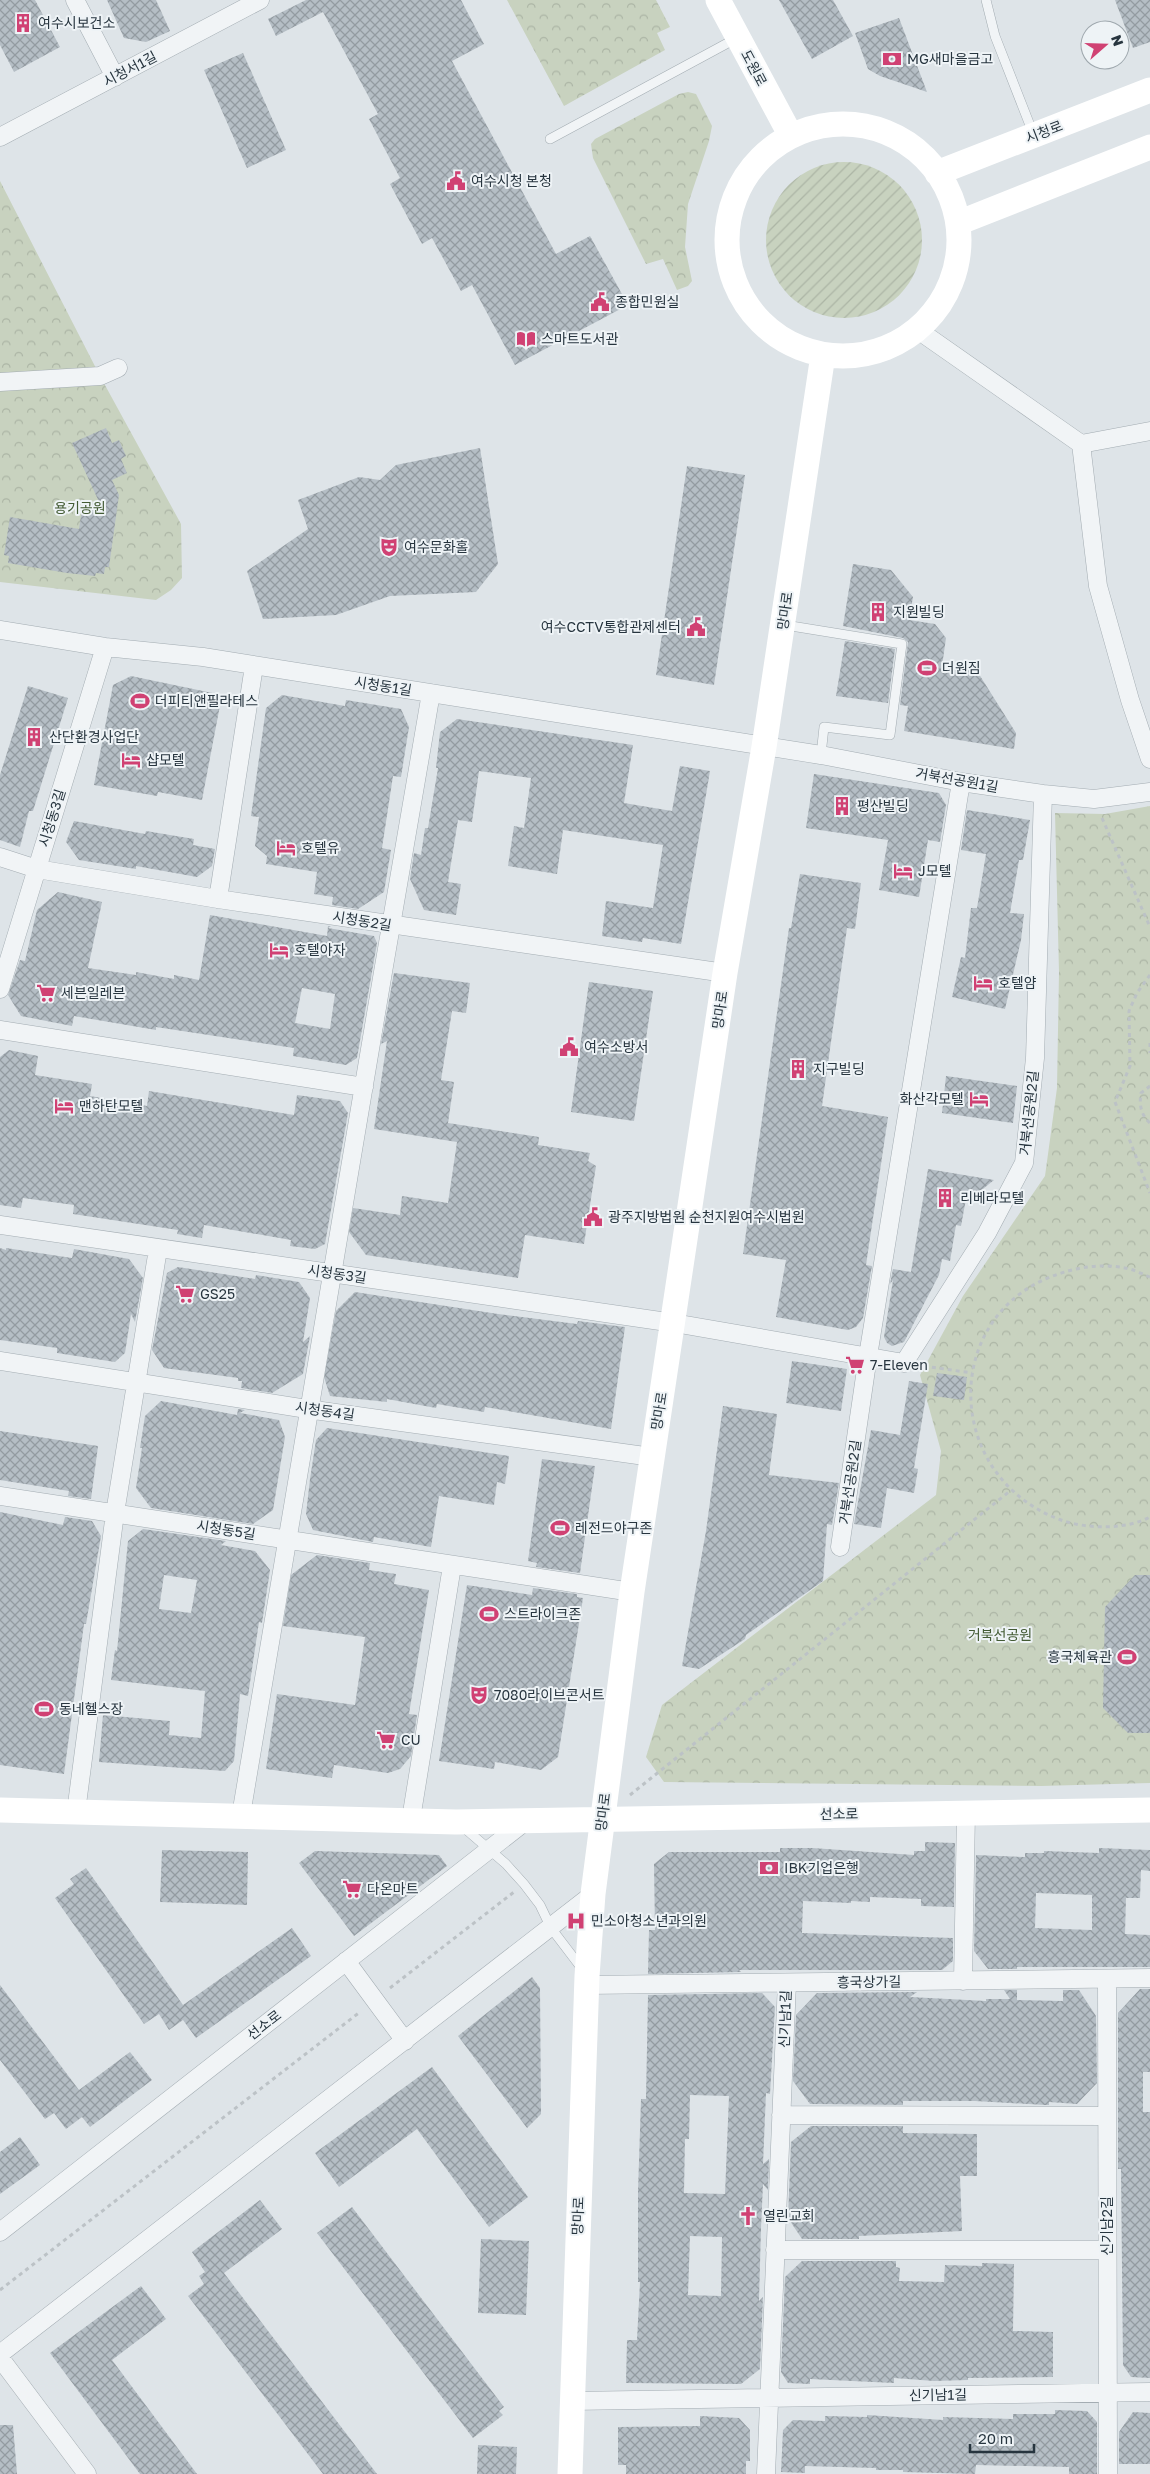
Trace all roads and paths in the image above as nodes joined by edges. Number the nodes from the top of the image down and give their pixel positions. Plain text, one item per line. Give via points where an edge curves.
1 (75, 0) edge
2 (260, 0) edge
3 (718, 0) edge
4 (986, 0) edge
5 (738, 37) junction
6 (115, 76) junction
7 (1150, 90) edge
8 (1034, 135) junction
9 (790, 136) junction
10 (0, 137) edge
11 (550, 139) dead end
12 (1150, 147) edge
13 (937, 173) junction
14 (958, 224) junction
15 (918, 330) junction
16 (824, 355) junction
17 (118, 368) dead end
18 (0, 382) edge
19 (1150, 431) edge
20 (1081, 444) junction
21 (784, 624) junction
22 (0, 630) edge
23 (105, 646) junction
24 (254, 666) junction
25 (431, 693) junction
26 (764, 747) junction
27 (821, 755) junction
28 (1150, 759) edge
29 (961, 782) junction
30 (1150, 792) edge
31 (1043, 794) junction
32 (1094, 799) junction
33 (0, 857) edge
34 (37, 869) junction
35 (218, 899) junction
36 (391, 926) junction
37 (1150, 928) edge
38 (726, 973) junction
39 (1150, 975) edge
40 (0, 989) edge
41 (0, 1030) edge
42 (1150, 1043) edge
43 (1150, 1053) edge
44 (1150, 1086) edge
45 (364, 1087) junction
46 (1150, 1124) edge
47 (1150, 1193) edge
48 (0, 1225) edge
49 (158, 1249) junction
50 (332, 1274) junction
51 (1150, 1277) edge
52 (674, 1323) junction
53 (868, 1356) junction
54 (0, 1360) edge
55 (904, 1363) junction
56 (972, 1373) junction
57 (136, 1384) junction
58 (307, 1409) junction
59 (652, 1457) junction
60 (1010, 1491) junction
61 (0, 1496) edge
62 (115, 1513) junction
63 (1150, 1517) edge
64 (285, 1539) junction
65 (840, 1547) dead end
66 (452, 1566) junction
67 (632, 1592) junction
68 (0, 1810) edge
69 (1150, 1810) edge
70 (76, 1812) junction
71 (966, 1812) junction
72 (241, 1815) junction
73 (602, 1818) junction
74 (411, 1819) junction
75 (528, 1819) junction
76 (456, 1822) junction
77 (489, 1850) junction
78 (524, 1884) junction
79 (593, 1894) junction
80 (552, 1928) junction
81 (346, 1962) junction
82 (1150, 1978) edge
83 (1107, 1979) junction
84 (587, 1981) junction
85 (963, 1981) junction
86 (787, 1983) junction
87 (375, 2000) junction
88 (405, 2041) junction
89 (781, 2115) junction
90 (1107, 2116) junction
91 (0, 2232) edge
92 (775, 2250) junction
93 (1107, 2250) junction
94 (0, 2290) edge
95 (0, 2356) edge
96 (1108, 2392) junction
97 (1150, 2392) edge
98 (769, 2398) junction
99 (571, 2400) junction
100 (87, 2474) edge
101 (570, 2474) edge
102 (766, 2474) edge
103 (1108, 2474) edge

1 - 6 street
2 - 6 street, 시청서1길
3 - 5 street, 도원로
4 - 8 lane via 995,36
5 - 9 street, 도원로
5 - 11 lane
6 - 10 street, 시청서1길
7 - 8 street, 시청로
8 - 13 street, 시청로
9 - 13 street via 816,127 844,124 871,127 896,137 919,153
9 - 16 street via 766,152 747,174 734,200 728,229 728,258 736,286 757,318 787,342
12 - 14 street
13 - 14 street via 951,197
14 - 15 street via 958,253 952,282 938,308
15 - 16 street via 894,345 871,353 847,357
15 - 20 street
16 - 21 street, 망마로
17 - 18 street via 100,376
19 - 20 street
20 - 28 street via 1098,586
21 - 26 street, 망마로
21 - 27 lane via 902,644 890,735 824,728
22 - 23 street, 시청동1길
23 - 24 street, 시청동1길
23 - 34 street, 시청동3길
24 - 25 street, 시청동1길
24 - 35 street
25 - 26 street, 시청동1길
25 - 36 street
26 - 27 street, 거북선공원1길
26 - 38 street, 망마로
27 - 29 street, 거북선공원1길
29 - 31 street, 거북선공원1길
29 - 53 street, 거북선공원2길
30 - 32 street, 거북선공원1길
31 - 32 street, 거북선공원1길
31 - 55 street, 거북선공원2길 via 1035,1058 1024,1163 987,1233
32 - 37 path
33 - 34 street, 시청동2길
34 - 35 street, 시청동2길
34 - 40 street, 시청동3길
35 - 36 street, 시청동2길
36 - 38 street, 시청동2길
36 - 45 street
38 - 52 street, 망마로
39 - 47 path via 1129,1011 1130,1066 1115,1102
41 - 45 street
42 - 43 path
44 - 46 path via 1141,1093 1139,1100
45 - 50 street
48 - 49 street, 시청동3길
49 - 50 street, 시청동3길
49 - 57 street
50 - 52 street, 시청동3길
50 - 58 street
51 - 56 path via 1125,1268 1084,1266 1044,1278 1010,1301 995,1320 986,1334
52 - 53 street
52 - 59 street, 망마로
53 - 55 street
53 - 65 street, 거북선공원2길
54 - 57 street, 시청동4길
55 - 56 path
56 - 60 path via 970,1405 976,1437 990,1466
57 - 58 street, 시청동4길
57 - 62 street
58 - 59 street, 시청동4길
58 - 64 street
59 - 67 street, 망마로
60 - 63 path via 1040,1513 1074,1525 1111,1527
60 - 73 path
61 - 62 street, 시청동5길
62 - 64 street, 시청동5길
62 - 70 street
64 - 66 street, 시청동5길
64 - 72 street
66 - 67 street, 시청동5길
66 - 74 street
67 - 73 street, 망마로
68 - 70 street, 선소로
69 - 71 street, 선소로
70 - 72 street, 선소로
71 - 73 street, 선소로
71 - 85 street
72 - 74 street, 선소로
73 - 75 street, 선소로
73 - 79 street, 망마로
74 - 76 street, 선소로
75 - 76 street, 선소로
75 - 77 street, 선소로
76 - 77 lane
77 - 78 lane
77 - 81 street, 선소로
78 - 80 lane
78 - 87 path
79 - 80 street
79 - 84 street, 망마로
80 - 84 lane
80 - 88 street
81 - 87 street
81 - 91 street, 선소로
82 - 83 street, 흥국상가길
83 - 85 street, 흥국상가길
83 - 90 street, 신기남2길
84 - 86 street, 흥국상가길
84 - 99 street, 망마로
85 - 86 street, 흥국상가길
86 - 89 street, 신기남1길
87 - 88 street
87 - 94 path
88 - 95 street
89 - 90 street
89 - 92 street, 신기남1길
90 - 93 street, 신기남2길
92 - 93 street
92 - 98 street, 신기남1길
93 - 96 street, 신기남2길
95 - 100 street
96 - 97 street, 신기남1길
96 - 98 street, 신기남1길
96 - 103 street, 신기남2길
98 - 99 street
98 - 102 street, 신기남1길
99 - 101 street, 망마로

